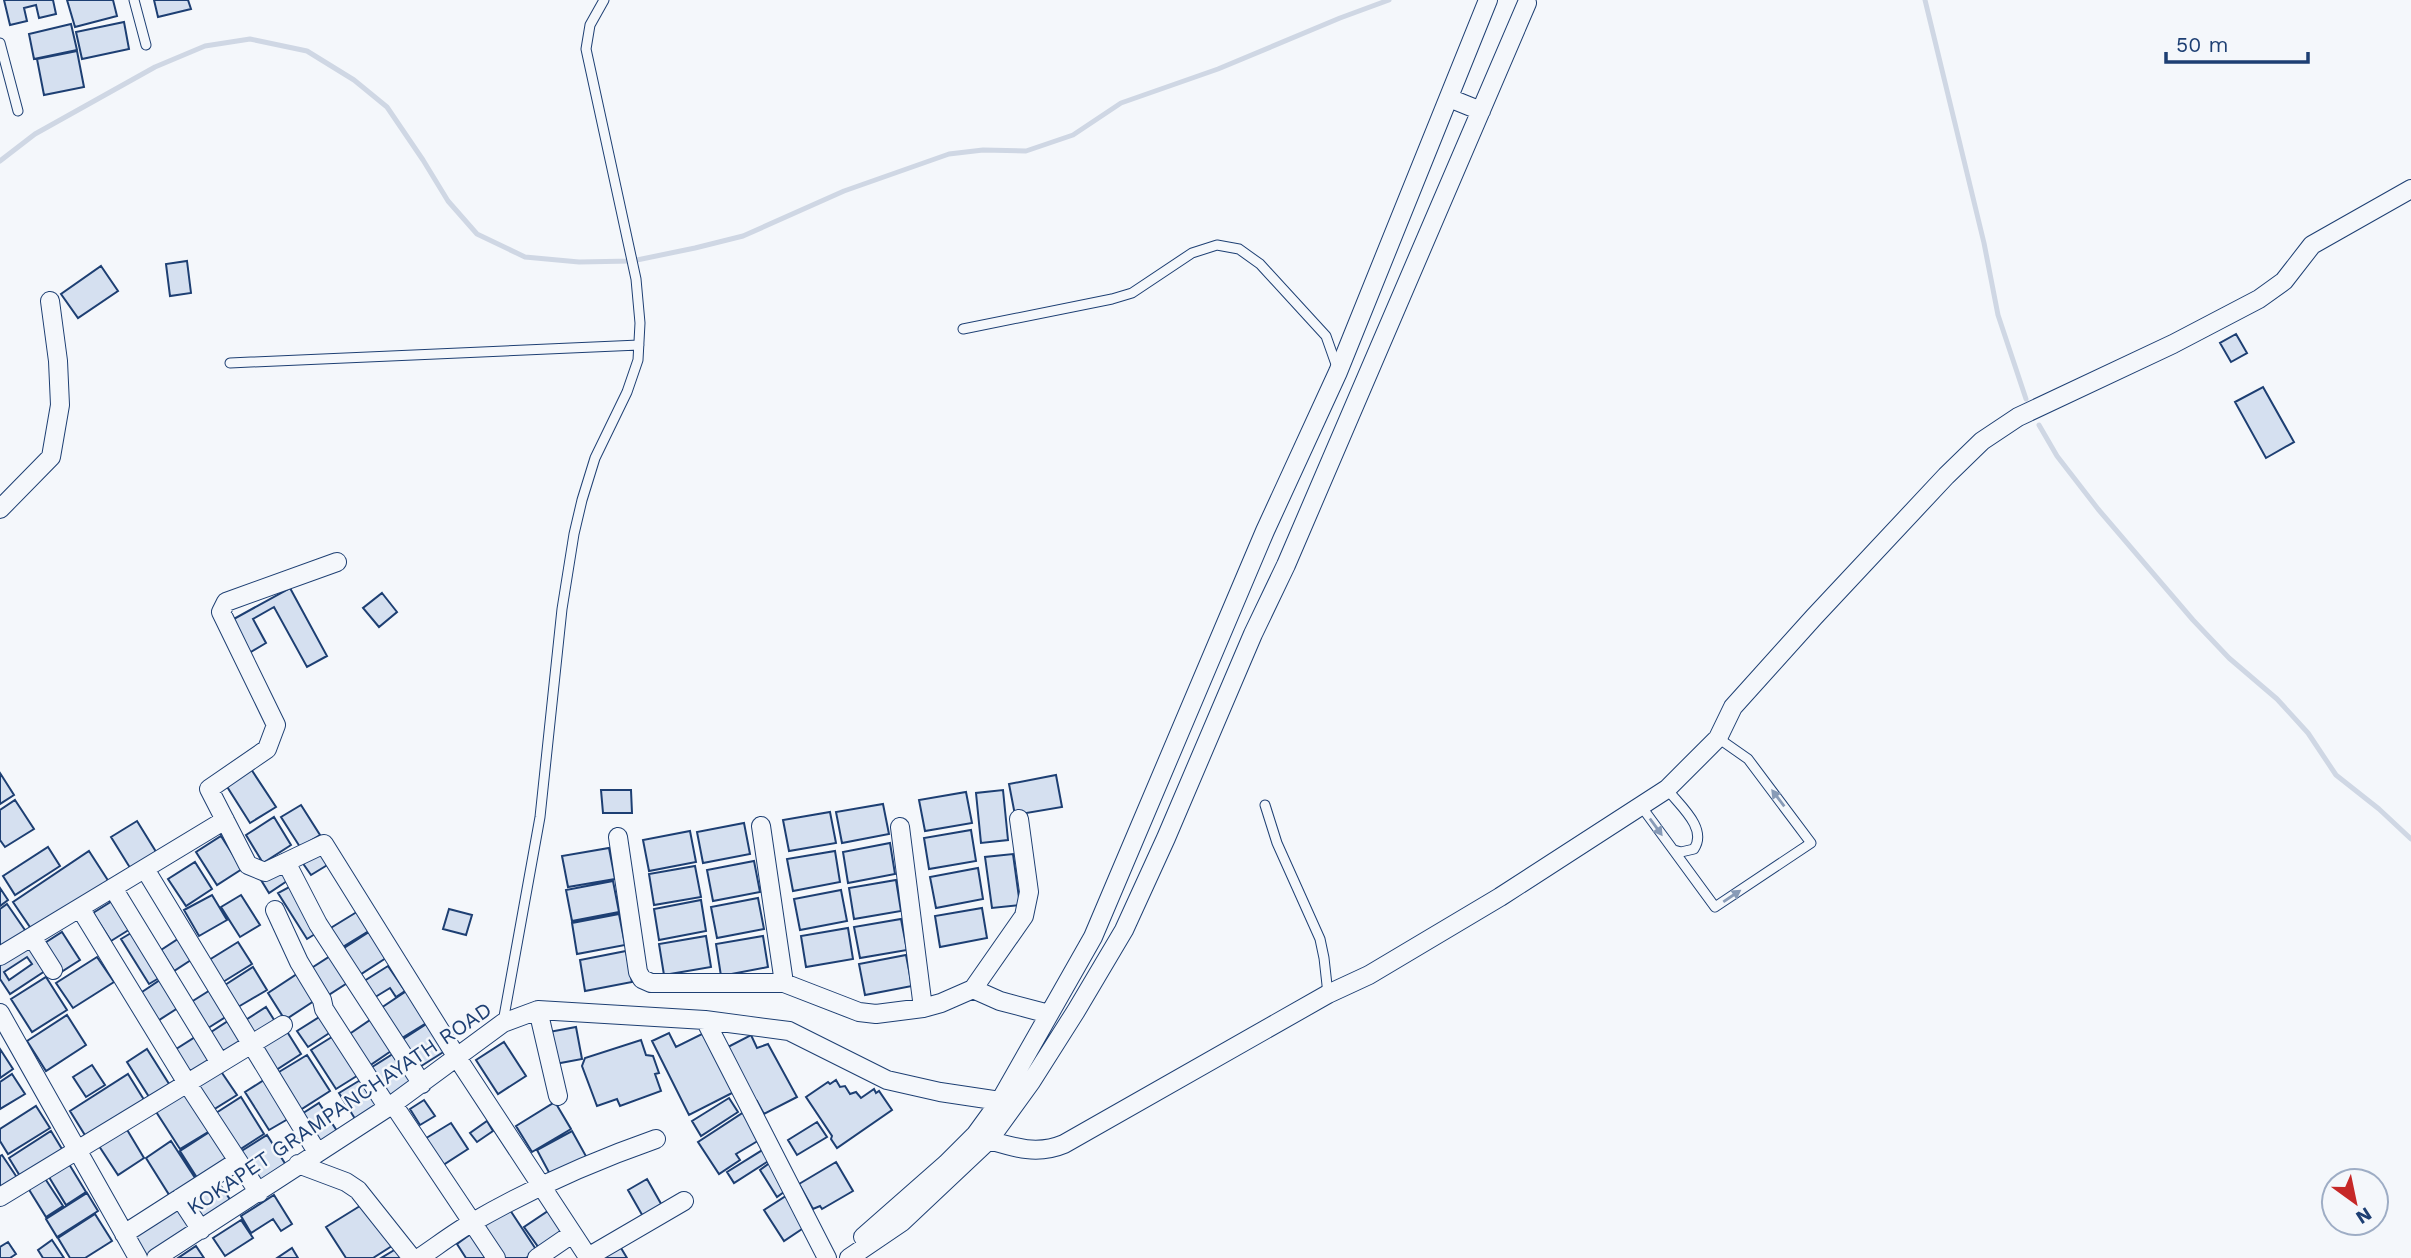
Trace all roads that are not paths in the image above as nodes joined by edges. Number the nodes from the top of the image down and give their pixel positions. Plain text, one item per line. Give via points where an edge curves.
1 (134, 0) edge
2 (604, 0) edge
3 (1487, 3) edge
4 (1527, 4) dead end
5 (0, 43) edge
6 (146, 45) dead end
7 (1449, 98) junction
8 (18, 111) dead end
9 (1481, 111) junction
10 (2411, 189) edge
11 (50, 301) dead end
12 (963, 329) dead end
13 (639, 345) junction
14 (230, 363) dead end
15 (1338, 372) junction
16 (0, 509) edge
17 (337, 562) dead end
18 (1718, 738) junction
19 (1667, 789) junction
20 (1265, 805) dead end
21 (1641, 806) junction
22 (1019, 819) dead end
23 (225, 820) junction
24 (761, 825) dead end
25 (900, 827) dead end
26 (618, 837) dead end
27 (1672, 849) junction
28 (286, 862) junction
29 (145, 869) junction
30 (113, 888) junction
31 (80, 908) junction
32 (275, 910) dead end
33 (32, 937) junction
34 (0, 956) edge
35 (53, 970) dead end
36 (783, 983) junction
37 (973, 989) junction
38 (1328, 994) junction
39 (923, 1008) junction
40 (538, 1010) junction
41 (0, 1013) edge
42 (1049, 1014) junction
43 (705, 1020) junction
44 (503, 1023) junction
45 (283, 1025) dead end
46 (5, 1033) edge
47 (252, 1043) junction
48 (458, 1059) junction
49 (220, 1063) junction
50 (187, 1083) junction
51 (422, 1084) junction
52 (558, 1096) dead end
53 (1000, 1101) junction
54 (390, 1106) junction
55 (656, 1139) dead end
56 (989, 1140) junction
57 (77, 1149) junction
58 (317, 1152) junction
59 (238, 1161) junction
60 (298, 1164) junction
61 (541, 1186) junction
62 (259, 1193) junction
63 (0, 1197) edge
64 (180, 1198) junction
65 (684, 1201) dead end
66 (472, 1222) junction
67 (201, 1230) junction
68 (124, 1234) junction
69 (572, 1234) junction
70 (138, 1258) edge
71 (156, 1258) edge
72 (412, 1258) edge
73 (419, 1258) edge
74 (496, 1258) edge
75 (537, 1258) edge
76 (588, 1258) edge
77 (827, 1258) edge
78 (840, 1258) edge
79 (849, 1258) edge

1 - 6 lane
2 - 13 lane via 590,25 586,49 636,279
3 - 7 street
4 - 9 street
5 - 8 lane
7 - 9 street
7 - 15 street
9 - 56 street via 1124,930 1031,1082
10 - 18 street via 2312,244 2284,281 2259,299 2018,417 1982,441 1733,706
11 - 16 street via 60,405 51,457
12 - 15 lane via 1132,293 1192,253 1217,245 1239,249 1260,264 1326,336
13 - 14 lane
13 - 44 lane via 627,393 595,458 574,534 540,817
15 - 42 street via 1265,531 1093,937
17 - 23 street via 226,602 221,612 276,724 267,749 209,789
18 - 19 street
27 -> 18 lane via 1715,907 1811,843 1748,759
19 - 21 street
19 - 27 lane via 1699,835 1693,849
20 - 38 lane via 1320,939
21 -> 27 lane
21 - 38 street via 1500,897 1369,975
22 - 37 street via 1028,904
23 - 28 street via 248,866 265,872
23 - 29 street
24 - 36 street
25 - 39 street
26 - 36 street via 642,979 651,983
28 - 48 street via 324,844
28 - 51 street via 318,923
29 - 30 street
29 - 47 street
30 - 31 street
30 - 49 street
31 - 33 street
31 - 50 street
32 - 54 street via 324,1009
33 - 34 street
33 - 35 street
36 - 39 street via 859,1012
37 - 39 street
37 - 42 street
38 - 56 street via 1064,1144 1039,1151
40 - 43 street, KOKAPET GRAMPANCHAYATH ROAD
40 - 44 street, KOKAPET GRAMPANCHAYATH ROAD
40 - 52 street
41 - 46 street
42 - 53 street
43 - 53 street, KOKAPET GRAMPANCHAYATH ROAD via 789,1031 887,1080
43 - 77 street
44 - 48 street, KOKAPET GRAMPANCHAYATH ROAD
45 - 47 street
46 - 57 street
47 - 49 street
47 - 58 street
48 - 51 street, KOKAPET GRAMPANCHAYATH ROAD
48 - 61 street
49 - 50 street
50 - 57 street
50 - 59 street
51 - 54 street, KOKAPET GRAMPANCHAYATH ROAD
53 - 78 street via 946,1164
54 - 58 street, KOKAPET GRAMPANCHAYATH ROAD
54 - 66 street
55 - 61 street
56 - 79 street via 902,1223
57 - 63 street
57 - 68 street
58 - 60 street, KOKAPET GRAMPANCHAYATH ROAD
59 - 62 street
59 - 64 street
60 - 62 street, KOKAPET GRAMPANCHAYATH ROAD
60 - 72 street via 358,1190
61 - 66 street
61 - 69 street
62 - 67 street, KOKAPET GRAMPANCHAYATH ROAD
64 - 67 street
64 - 68 street
65 - 76 street
66 - 73 street
66 - 74 street
67 - 71 street, KOKAPET GRAMPANCHAYATH ROAD
68 - 70 street
69 - 75 street
69 - 76 street

